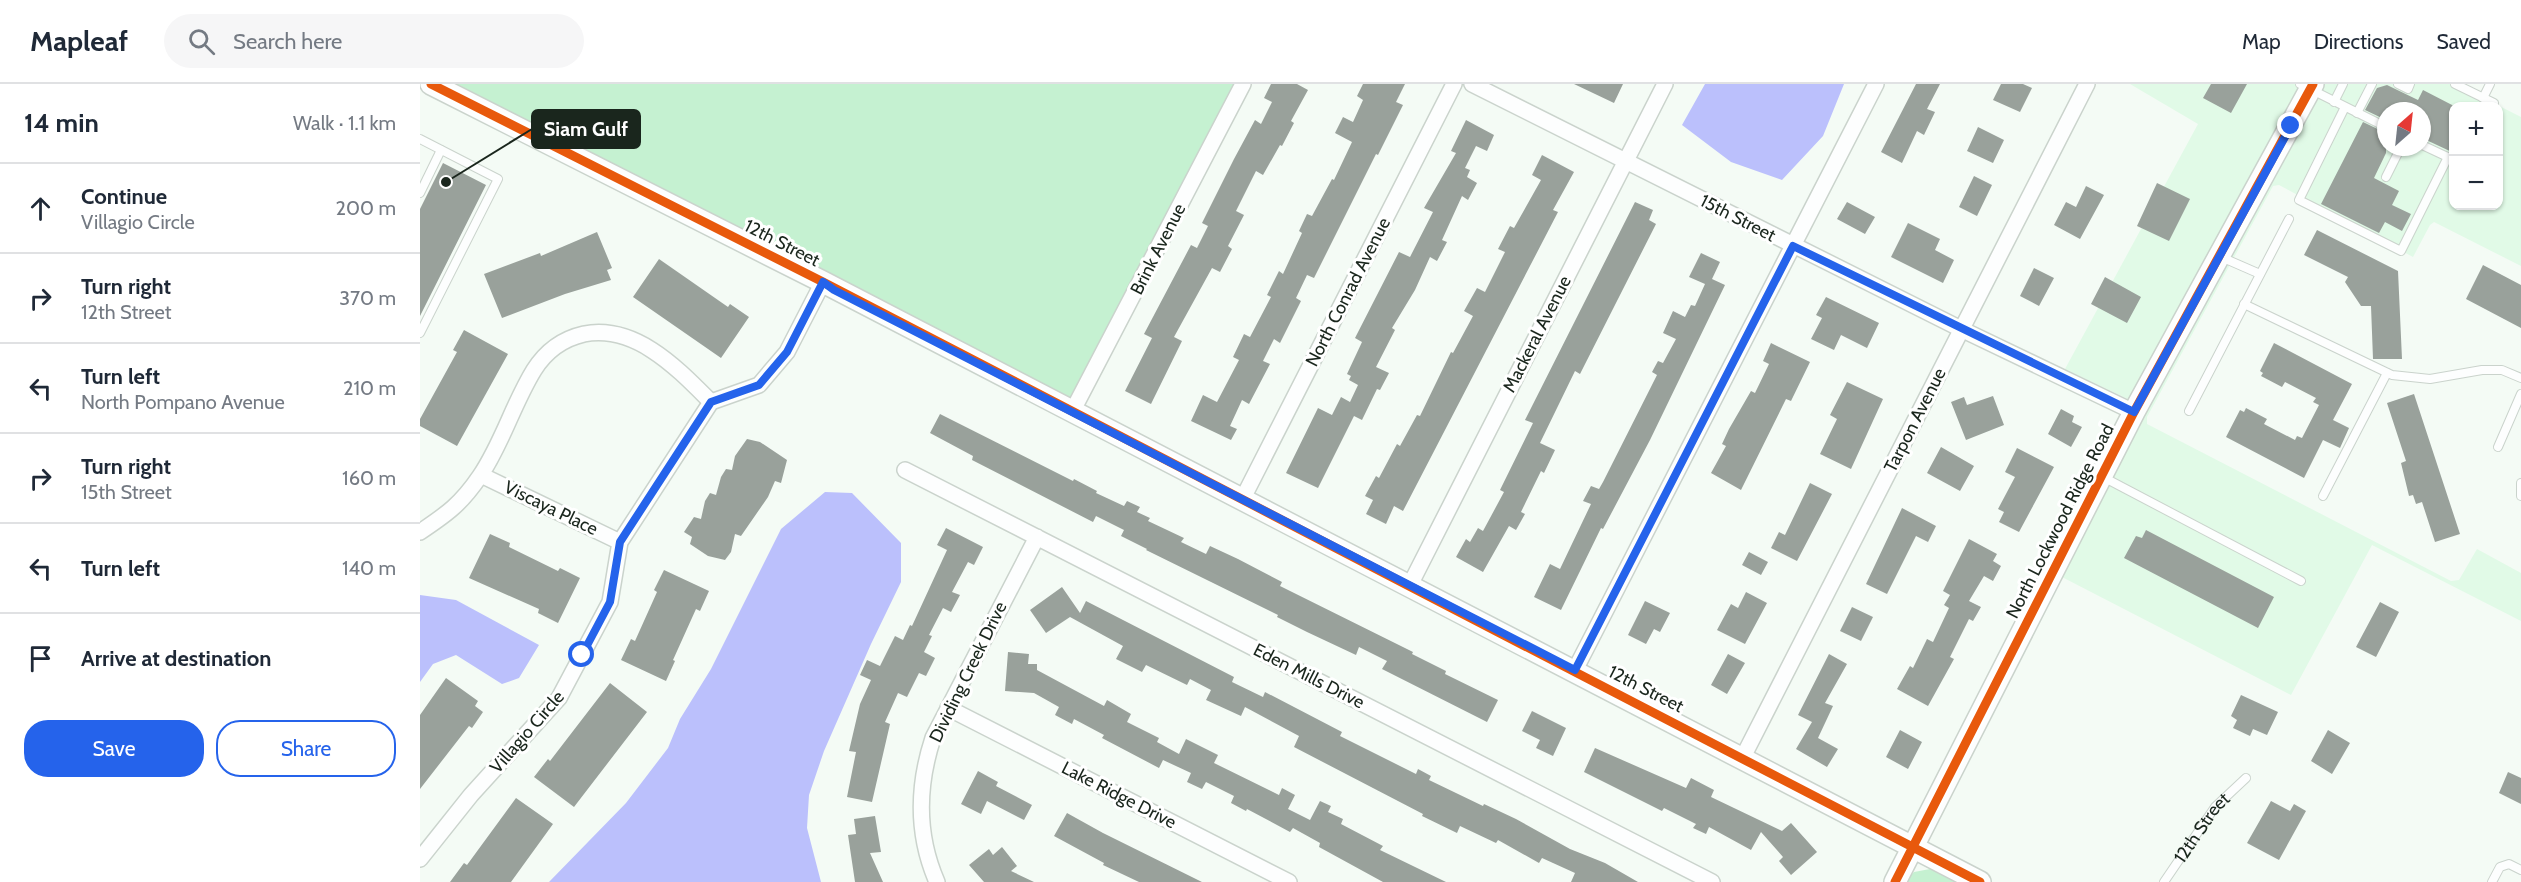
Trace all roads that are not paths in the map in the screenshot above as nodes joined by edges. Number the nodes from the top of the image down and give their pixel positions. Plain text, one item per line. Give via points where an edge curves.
1 (431, 84) edge
2 (1243, 84) edge
3 (1454, 84) edge
4 (1472, 84) edge
5 (1665, 84) edge
6 (1876, 84) edge
7 (2087, 84) edge
8 (2343, 84) edge
9 (2372, 84) edge
10 (2398, 84) edge
11 (2410, 84) edge
12 (2455, 84) edge
13 (2490, 84) edge
14 (2308, 86) edge
15 (2483, 98) junction
16 (2334, 102) junction
17 (2492, 102) edge
18 (2345, 106) junction
19 (2357, 113) junction
20 (2377, 123) edge
21 (420, 139) edge
22 (2431, 149) edge
23 (441, 150) junction
24 (2396, 156) edge
25 (2449, 158) edge
26 (1626, 160) junction
27 (2449, 163) edge
28 (2386, 177) dead end
29 (420, 193) edge
30 (2289, 219) dead end
31 (1793, 246) junction
32 (2219, 256) junction
33 (2260, 274) junction
34 (823, 282) junction
35 (2244, 304) junction
36 (1961, 329) junction
37 (420, 333) edge
38 (2387, 373) junction
39 (2521, 378) edge
40 (2521, 394) edge
41 (711, 402) junction
42 (2189, 411) dead end
43 (1072, 412) junction
44 (2134, 412) junction
45 (2498, 447) dead end
46 (904, 470) dead end
47 (481, 475) junction
48 (2102, 477) junction
49 (2521, 483) edge
50 (2323, 496) dead end
51 (2521, 496) edge
52 (1242, 500) junction
53 (420, 532) edge
54 (1037, 537) junction
55 (620, 542) junction
56 (2301, 581) dead end
57 (1410, 585) junction
58 (1575, 670) junction
59 (948, 708) junction
60 (1743, 757) junction
61 (2246, 778) dead end
62 (1913, 848) junction
63 (420, 859) edge
64 (2521, 870) edge
65 (937, 882) edge
66 (1289, 882) edge
67 (1713, 882) edge
68 (1894, 882) edge
69 (1980, 882) edge
70 (2164, 882) edge
71 (2492, 882) edge

1 - 34 street, 12th Street
2 - 43 street, Brink Avenue
3 - 52 street, North Conrad Avenue
4 - 26 street, 15th Street
5 - 26 street, Mackeral Avenue
6 - 31 street
7 - 36 street, Tarpon Avenue
8 - 16 lane
9 - 19 lane
10 - 11 lane via 2408,89
12 - 15 lane
13 - 15 lane
14 - 16 lane
14 - 32 street, North Lockwood Ridge Road
15 - 17 lane
16 - 18 lane
18 - 19 lane
18 - 27 lane via 2299,200 2401,251
19 - 20 lane
21 - 23 lane
22 - 25 lane
23 - 29 lane
23 - 37 lane via 498,179
24 - 28 lane
26 - 31 street, 15th Street
26 - 57 street, Mackeral Avenue
30 - 33 lane
31 - 36 street, 15th Street
31 - 58 street
32 - 33 lane
32 - 44 street, North Lockwood Ridge Road
33 - 35 lane
34 - 41 street via 787,352 759,385
34 - 43 street, 12th Street
35 - 38 lane
35 - 42 lane
36 - 44 street, 15th Street
36 - 60 street, Tarpon Avenue
38 - 39 lane via 2430,379 2502,370
38 - 50 lane
40 - 45 lane
41 - 47 street via 685,376 639,342 621,334 601,331 563,340 535,369
41 - 55 street, Villagio Circle
43 - 52 street, 12th Street
44 - 48 street, North Lockwood Ridge Road
46 - 54 street, Eden Mills Drive
47 - 53 street via 456,508
47 - 55 street, Viscaya Place
48 - 56 lane
48 - 62 street, North Lockwood Ridge Road
49 - 51 lane
52 - 57 street, 12th Street
54 - 59 street, Dividing Creek Drive
54 - 67 street, Eden Mills Drive
55 - 63 street, Villagio Circle via 610,602 559,698 471,795
57 - 58 street, 12th Street
58 - 60 street, 12th Street
59 - 65 street, Dividing Creek Drive via 928,754 920,796 926,852
59 - 66 street, Lake Ridge Drive
60 - 62 street, 12th Street
61 - 70 lane, 12th Street via 2215,807
62 - 68 street, North Lockwood Ridge Road
62 - 69 street, 12th Street
64 - 71 lane via 2509,864 2500,867

